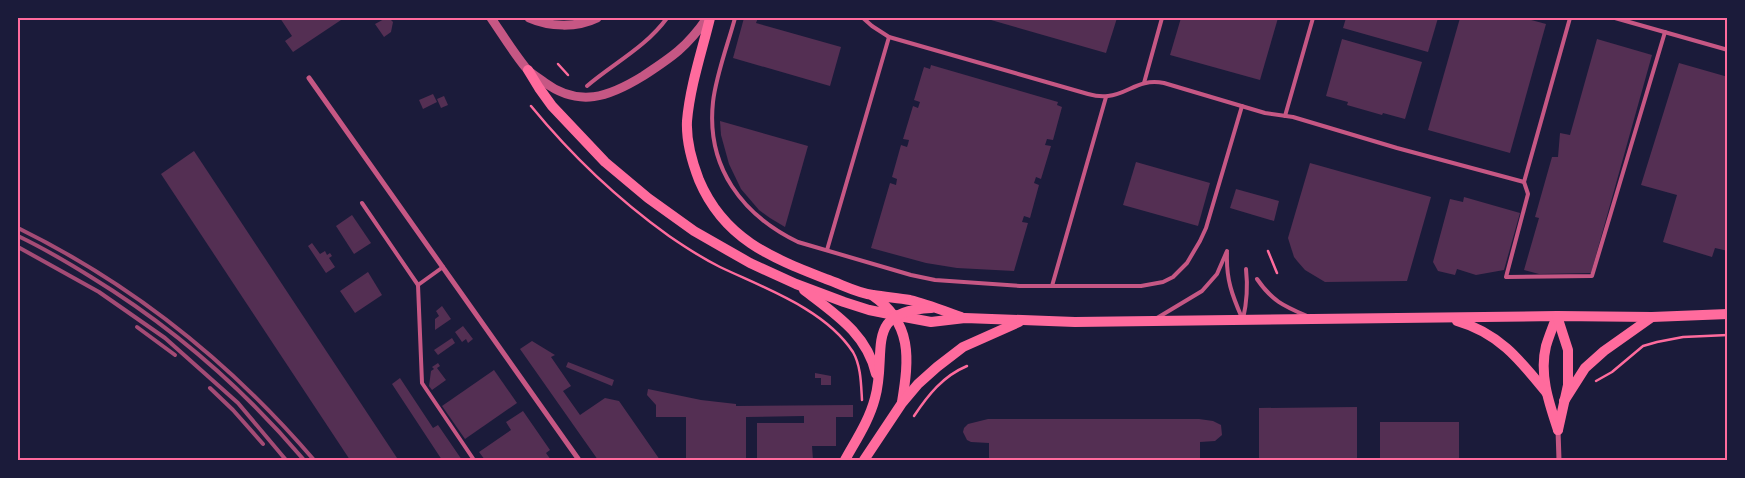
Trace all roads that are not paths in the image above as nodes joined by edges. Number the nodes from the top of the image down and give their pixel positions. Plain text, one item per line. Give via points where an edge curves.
1 (491, 18) edge
2 (531, 18) edge
3 (597, 18) edge
4 (667, 18) edge
5 (709, 18) edge
6 (735, 18) edge
7 (864, 18) edge
8 (1162, 18) edge
9 (1313, 18) edge
10 (1570, 18) edge
11 (1615, 18) edge
12 (1665, 32) junction
13 (889, 36) junction
14 (1728, 50) edge
15 (528, 70) junction
16 (309, 78) dead end
17 (1144, 84) junction
18 (587, 86) dead end
19 (1106, 97) junction
20 (1242, 106) junction
21 (1285, 116) junction
22 (1524, 182) junction
23 (362, 202) dead end
24 (827, 250) junction
25 (443, 267) junction
26 (1246, 269) dead end
27 (1257, 280) dead end
28 (796, 284) junction
29 (418, 285) junction
30 (1052, 286) junction
31 (872, 295) junction
32 (934, 308) junction
33 (1728, 314) edge
34 (894, 316) junction
35 (1557, 316) junction
36 (1652, 317) junction
37 (965, 318) junction
38 (1446, 318) junction
39 (1242, 319) junction
40 (1314, 319) junction
41 (1153, 320) junction
42 (1022, 321) junction
43 (877, 388) junction
44 (1546, 392) junction
45 (1564, 401) junction
46 (902, 404) junction
47 (1558, 430) junction
48 (853, 445) junction
49 (865, 459) edge
50 (474, 460) edge
51 (579, 460) edge
52 (839, 460) edge
53 (845, 460) edge
54 (1559, 460) edge

1 - 15 street
2 - 3 street via 562,25
4 - 18 lane via 638,48
5 - 15 street via 684,47 613,93 586,98 570,96
5 - 31 main road via 687,122 694,168 710,201 722,218 750,244 805,270
6 - 24 lane via 713,101 714,138 722,168 736,195 767,225 798,242
7 - 13 lane
8 - 17 lane
9 - 21 lane
10 - 22 lane
11 - 12 lane
12 - 14 lane
12 - 22 lane via 1592,276 1506,278 1528,194
13 - 19 lane
13 - 24 lane
15 - 28 main road via 577,133 648,198 694,231
16 - 25 street
17 - 19 lane
17 - 20 lane via 1164,83
19 - 30 lane
20 - 21 lane
20 - 30 lane via 1206,228 1194,254 1180,271 1163,282 1142,286
21 - 22 lane
23 - 29 lane
24 - 30 lane via 935,280
25 - 29 lane
25 - 51 street
26 - 39 lane via 1248,292
27 - 40 lane via 1279,303
28 - 34 main road
28 - 43 main road via 858,336 872,360
29 - 50 lane via 422,383
31 - 32 main road via 911,300
31 - 34 main road
32 - 34 main road via 904,311
32 - 37 main road
33 - 36 main road
34 - 37 main road via 931,322
34 - 43 main road via 880,345
34 - 46 main road via 908,361
35 - 36 main road
35 - 38 main road
35 - 44 main road via 1543,364
35 - 45 main road via 1568,350 1568,385
36 - 45 main road via 1585,368
37 - 42 main road
38 - 40 main road
38 - 44 main road via 1482,329 1505,346
39 - 40 main road
39 - 41 main road
39 - 41 lane via 1227,278 1227,251 1217,274 1202,291
41 - 42 main road
42 - 46 main road via 963,348 937,366
43 - 48 main road via 870,416
44 - 47 main road
45 - 47 main road
46 - 49 main road
47 - 54 street
48 - 52 street
48 - 53 main road

